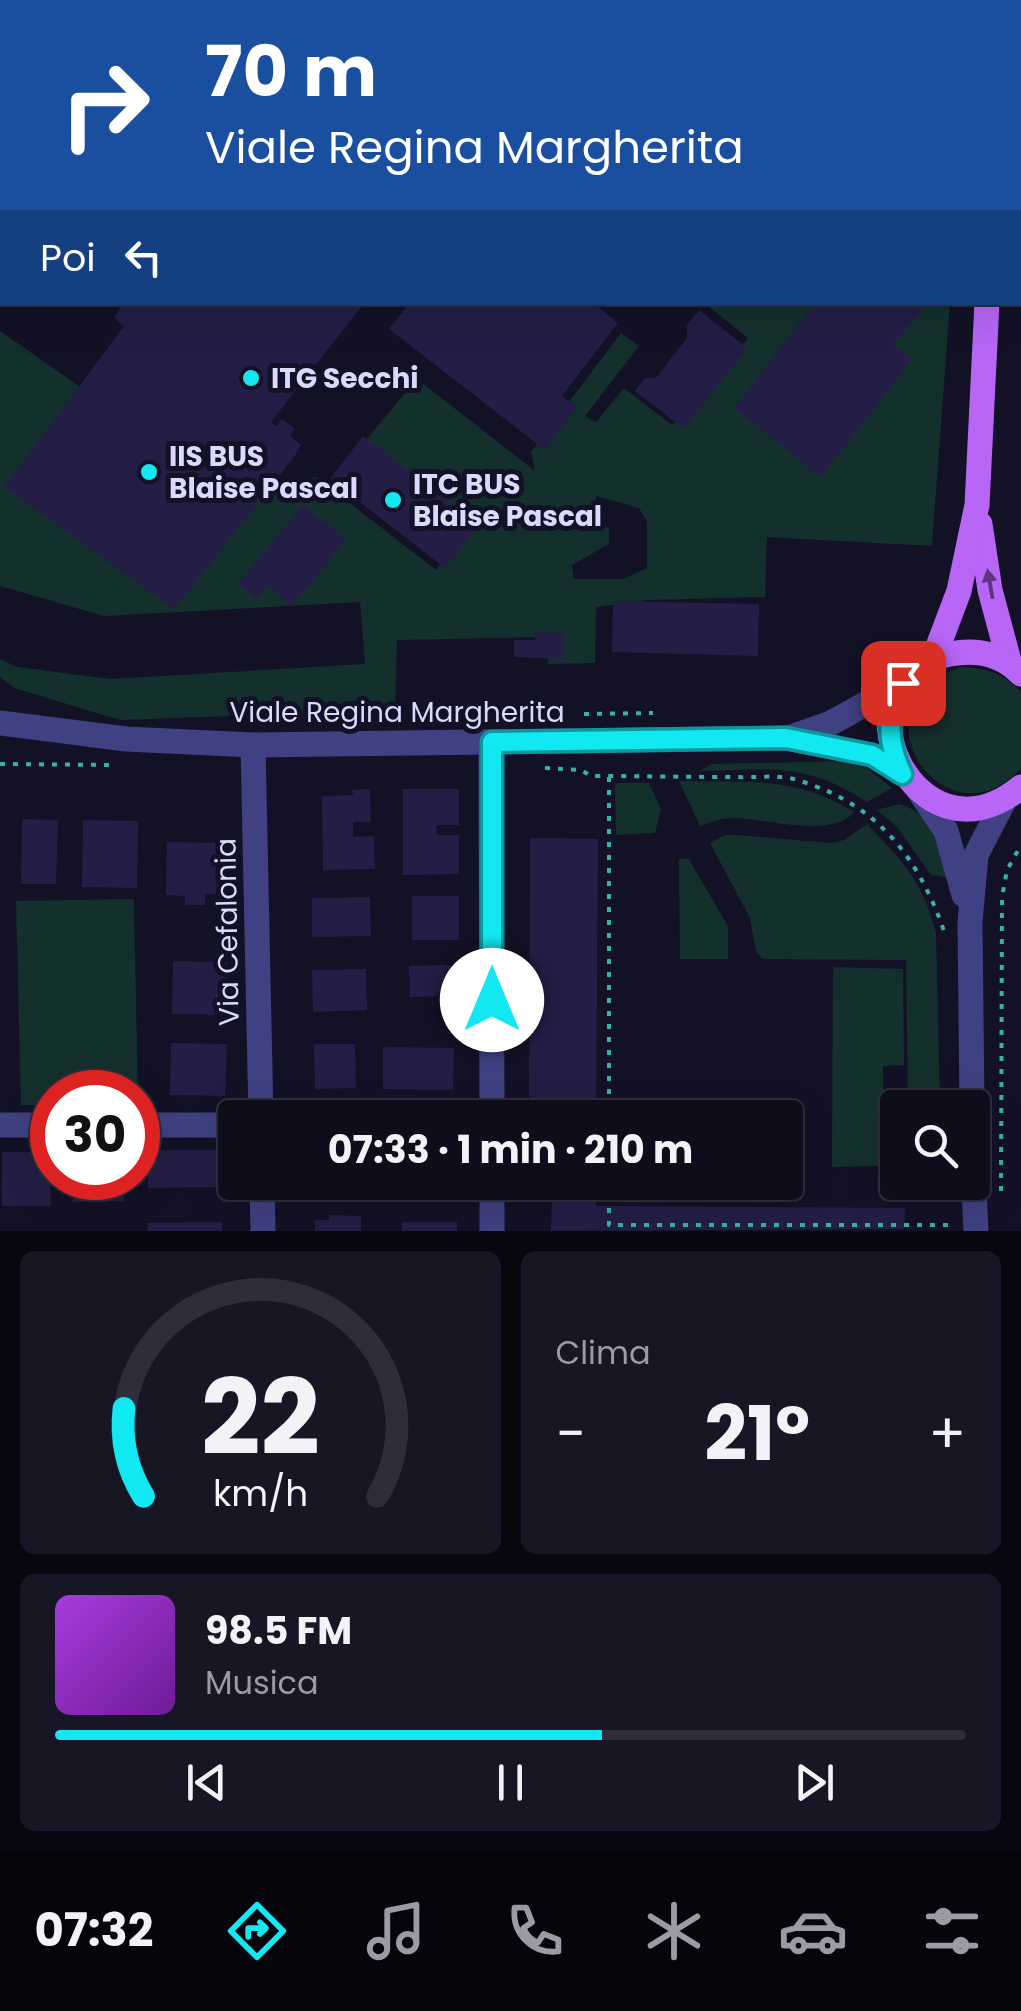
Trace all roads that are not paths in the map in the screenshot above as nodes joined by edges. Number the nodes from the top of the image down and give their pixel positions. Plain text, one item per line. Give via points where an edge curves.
1 (987, 305) edge
2 (978, 505) junction
3 (934, 657) junction
4 (1015, 668) edge
5 (903, 683) junction
6 (3, 720) edge
7 (786, 738) junction
8 (492, 742) junction
9 (253, 746) junction
10 (911, 782) junction
11 (1013, 793) edge
12 (970, 922) junction
13 (972, 1090) edge
14 (261, 1100) edge
15 (492, 1100) edge
16 (0, 1125) edge
17 (30, 1125) edge
18 (160, 1125) edge
19 (218, 1125) edge
20 (262, 1200) edge
21 (492, 1200) edge
22 (975, 1200) edge
23 (263, 1231) edge
24 (492, 1231) edge
25 (976, 1231) edge

1 - 2 main road
2 - 3 main road via 959,591
4 -> 2 main road via 990,590
3 - 4 main road via 972,650
3 - 5 main road, Viale Regina Margherita
5 - 7 street, Viale Regina Margherita via 831,724
5 - 10 main road via 888,728 892,752
6 - 9 street, Viale Regina Margherita via 126,740
7 - 8 street, Viale Regina Margherita
7 - 10 street, Viale Regina Margherita via 872,755
8 - 9 street, Viale Regina Margherita
8 - 15 street
9 - 14 street, Via Cefalonia
10 - 11 main road, Viale Regina Margherita via 939,803 961,808
10 - 12 street via 946,831
11 - 12 street via 976,855
12 - 13 street
16 - 17 street
18 - 19 street
20 - 23 street
21 - 24 street
22 - 25 street

